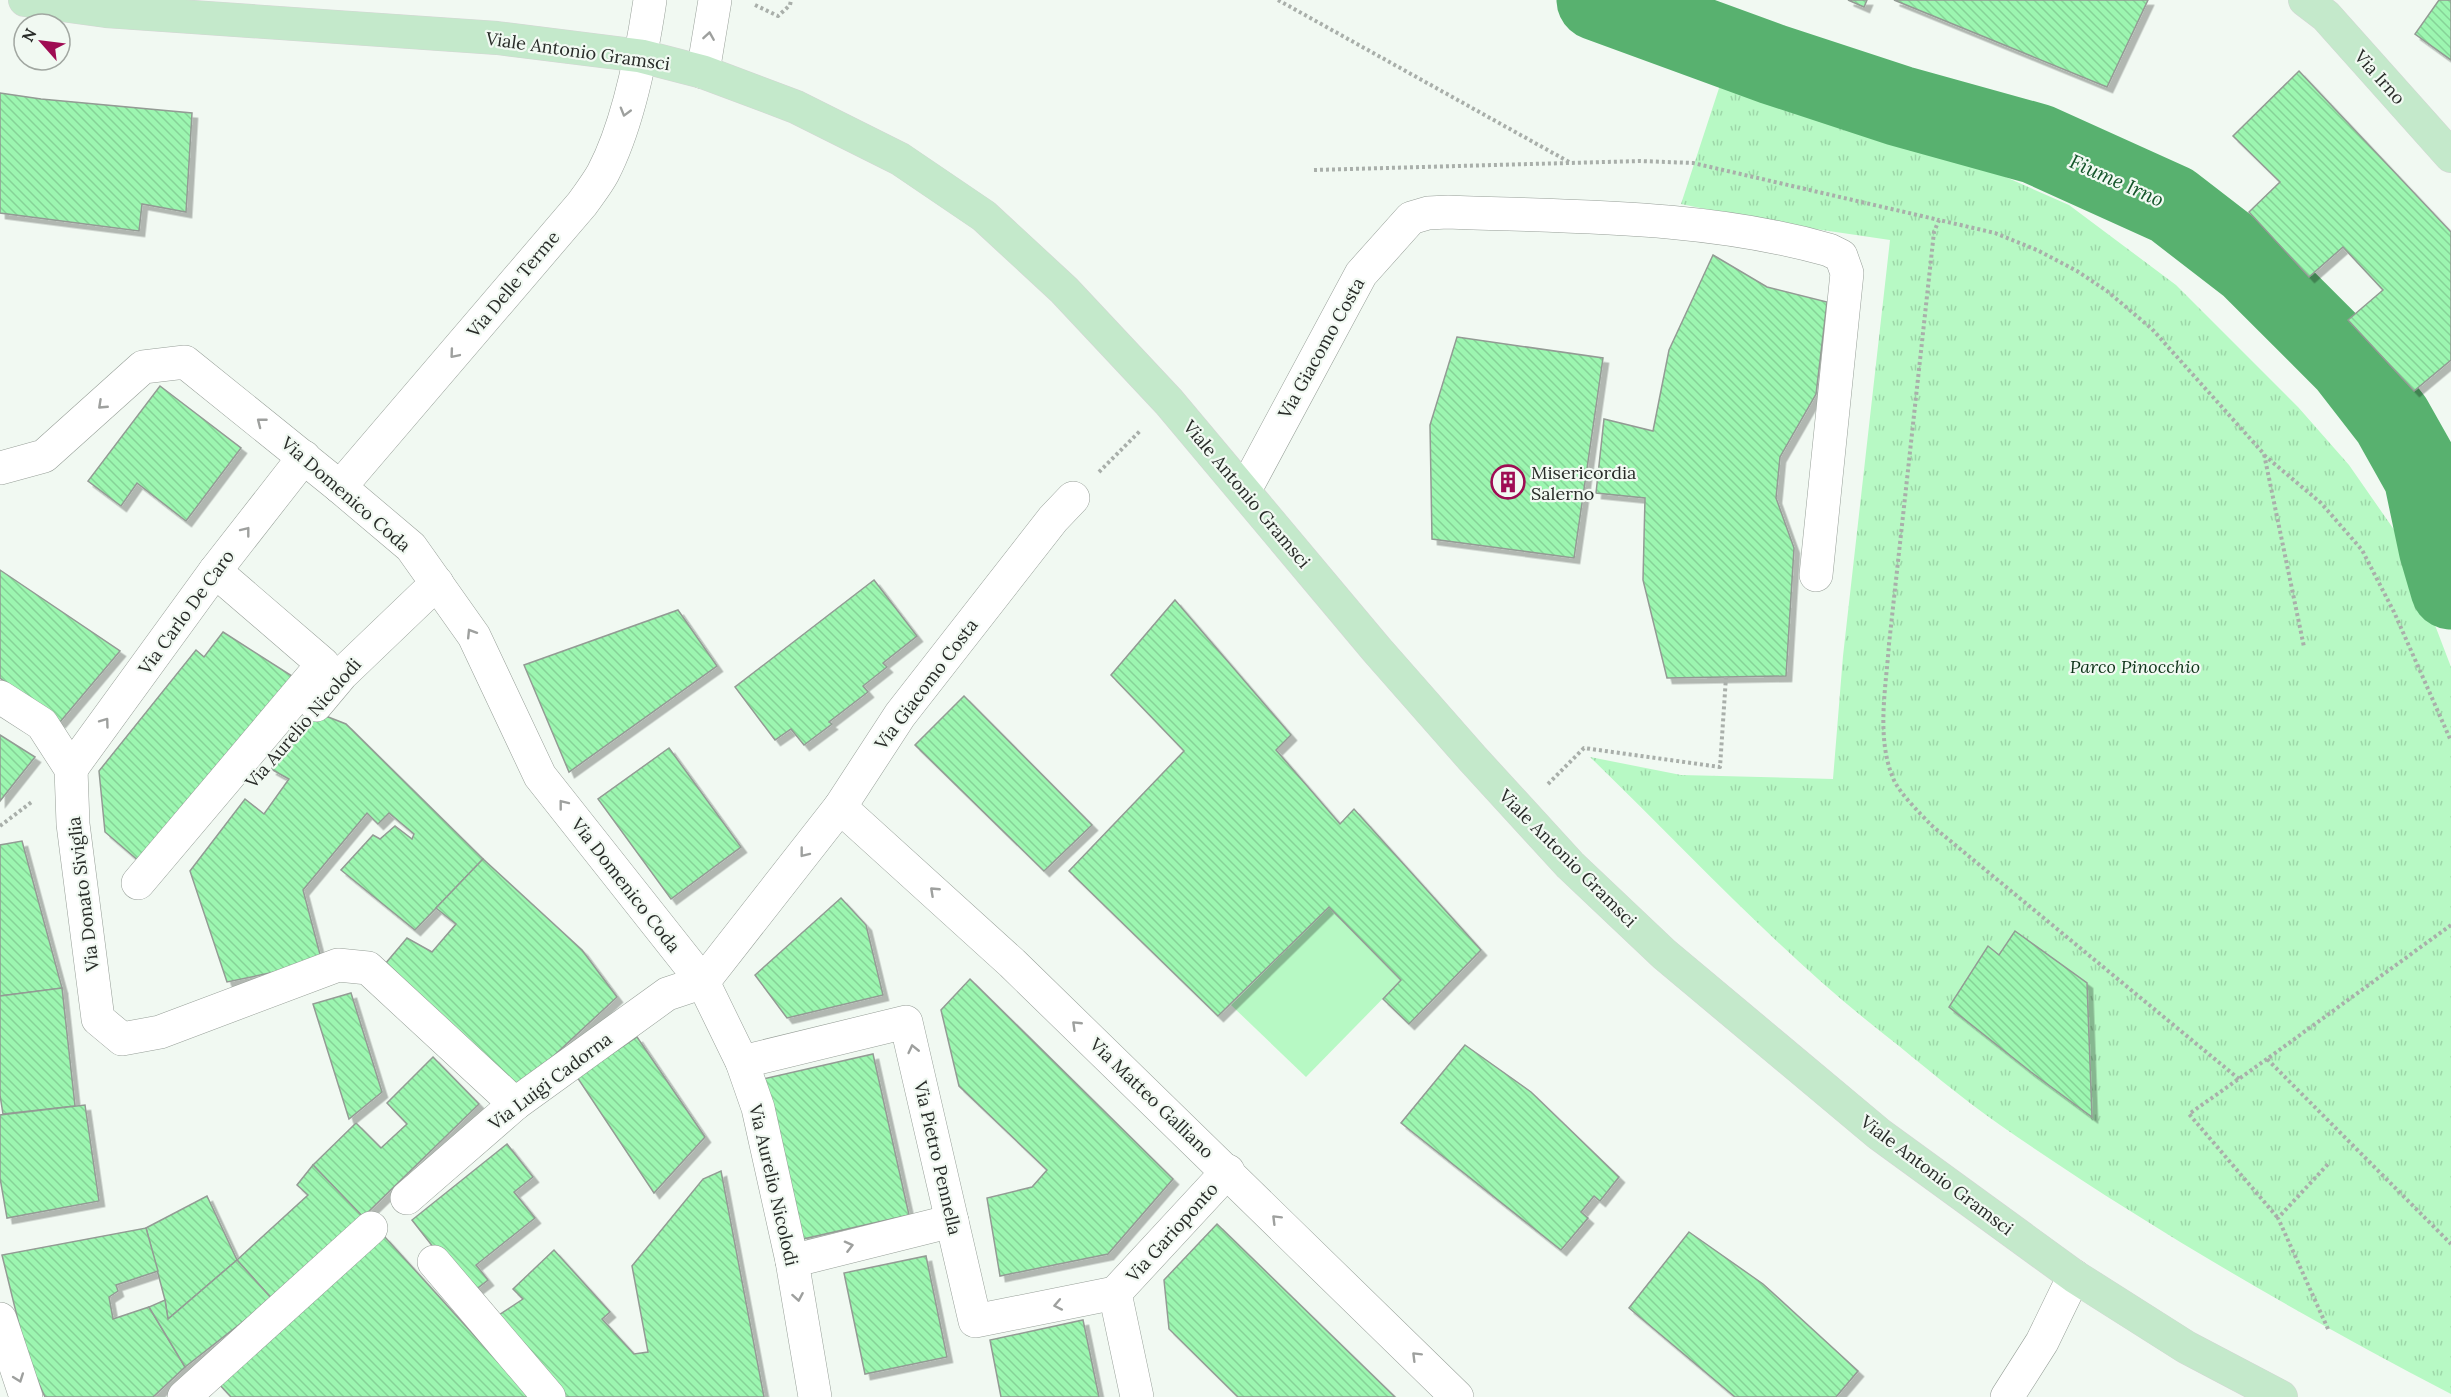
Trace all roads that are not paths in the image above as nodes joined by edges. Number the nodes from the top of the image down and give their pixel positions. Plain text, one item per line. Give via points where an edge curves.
1 (26, 0) edge
2 (650, 0) edge
3 (715, 0) edge
4 (2323, 5) edge
5 (641, 56) junction
6 (704, 72) junction
7 (2451, 156) edge
8 (304, 457) junction
9 (0, 468) edge
10 (340, 487) junction
11 (1245, 490) junction
12 (1073, 498) road end
13 (215, 571) junction
14 (1816, 575) dead end
15 (437, 583) junction
16 (0, 697) edge
17 (71, 769) junction
18 (840, 807) junction
19 (177, 871) dead end
20 (138, 883) dead end
21 (703, 982) junction
22 (742, 1062) junction
23 (515, 1104) junction
24 (1228, 1171) junction
25 (407, 1198) dead end
26 (952, 1221) junction
27 (371, 1228) dead end
28 (792, 1261) junction
29 (434, 1262) dead end
30 (2074, 1276) junction
31 (1115, 1293) junction
32 (0, 1319) edge
33 (198, 1393) edge
34 (26, 1397) edge
35 (549, 1397) edge
36 (815, 1397) edge
37 (1137, 1397) edge
38 (1457, 1397) edge
39 (2007, 1397) edge
40 (2281, 1397) edge

1 - 5 main road, Viale Antonio Gramsci via 106,11 497,38
2 - 5 street, Via Delle Terme
6 -> 3 street
4 - 7 main road, Via Irno
5 - 6 main road, Viale Antonio Gramsci
5 -> 10 street, Via Delle Terme via 603,174 582,204
6 - 11 main road, Viale Antonio Gramsci via 796,107 900,159 984,216 1064,290
8 -> 9 street, Via Domenico Coda via 185,362 143,367 44,456
8 - 10 street, Via Domenico Coda
13 -> 8 street, Via Carlo De Caro
10 - 15 street, Via Domenico Coda via 411,547
11 - 14 street, Via Giacomo Costa via 1361,274 1411,218 1448,212 1639,220 1742,230 1806,243 1841,256 1846,273
11 - 30 main road, Viale Antonio Gramsci via 1377,650 1570,865 1665,954 1879,1134
12 - 18 street, Via Giacomo Costa via 900,715
17 -> 13 street, Via Carlo De Caro
13 - 20 street via 323,664
15 - 19 street, Via Aurelio Nicolodi via 342,674
21 -> 15 street, Via Domenico Coda via 540,776 474,636
16 - 17 street via 42,724
17 - 23 street, Via Donato Siviglia via 73,824 98,1019 122,1039 160,1032 338,965 368,968
18 -> 21 street, Via Giacomo Costa
24 -> 18 street, Via Matteo Galliano via 1012,963
21 - 22 street, Via Aurelio Nicolodi
21 - 23 street, Via Luigi Cadorna via 667,994
26 -> 22 street, Via Pietro Pennella via 906,1022
22 - 28 street, Via Aurelio Nicolodi via 758,1108
23 - 25 street, Via Luigi Cadorna
24 - 31 street, Via Garioponto
38 -> 24 street, Via Matteo Galliano
28 -> 26 street
31 -> 26 street, Via Pietro Pennella via 975,1321
27 - 33 street
28 -> 36 street, Via Aurelio Nicolodi
29 - 35 street
30 - 39 street via 2042,1342
30 - 40 main road, Viale Antonio Gramsci via 2186,1347
31 - 37 street, Via Garioponto
32 -> 34 street

